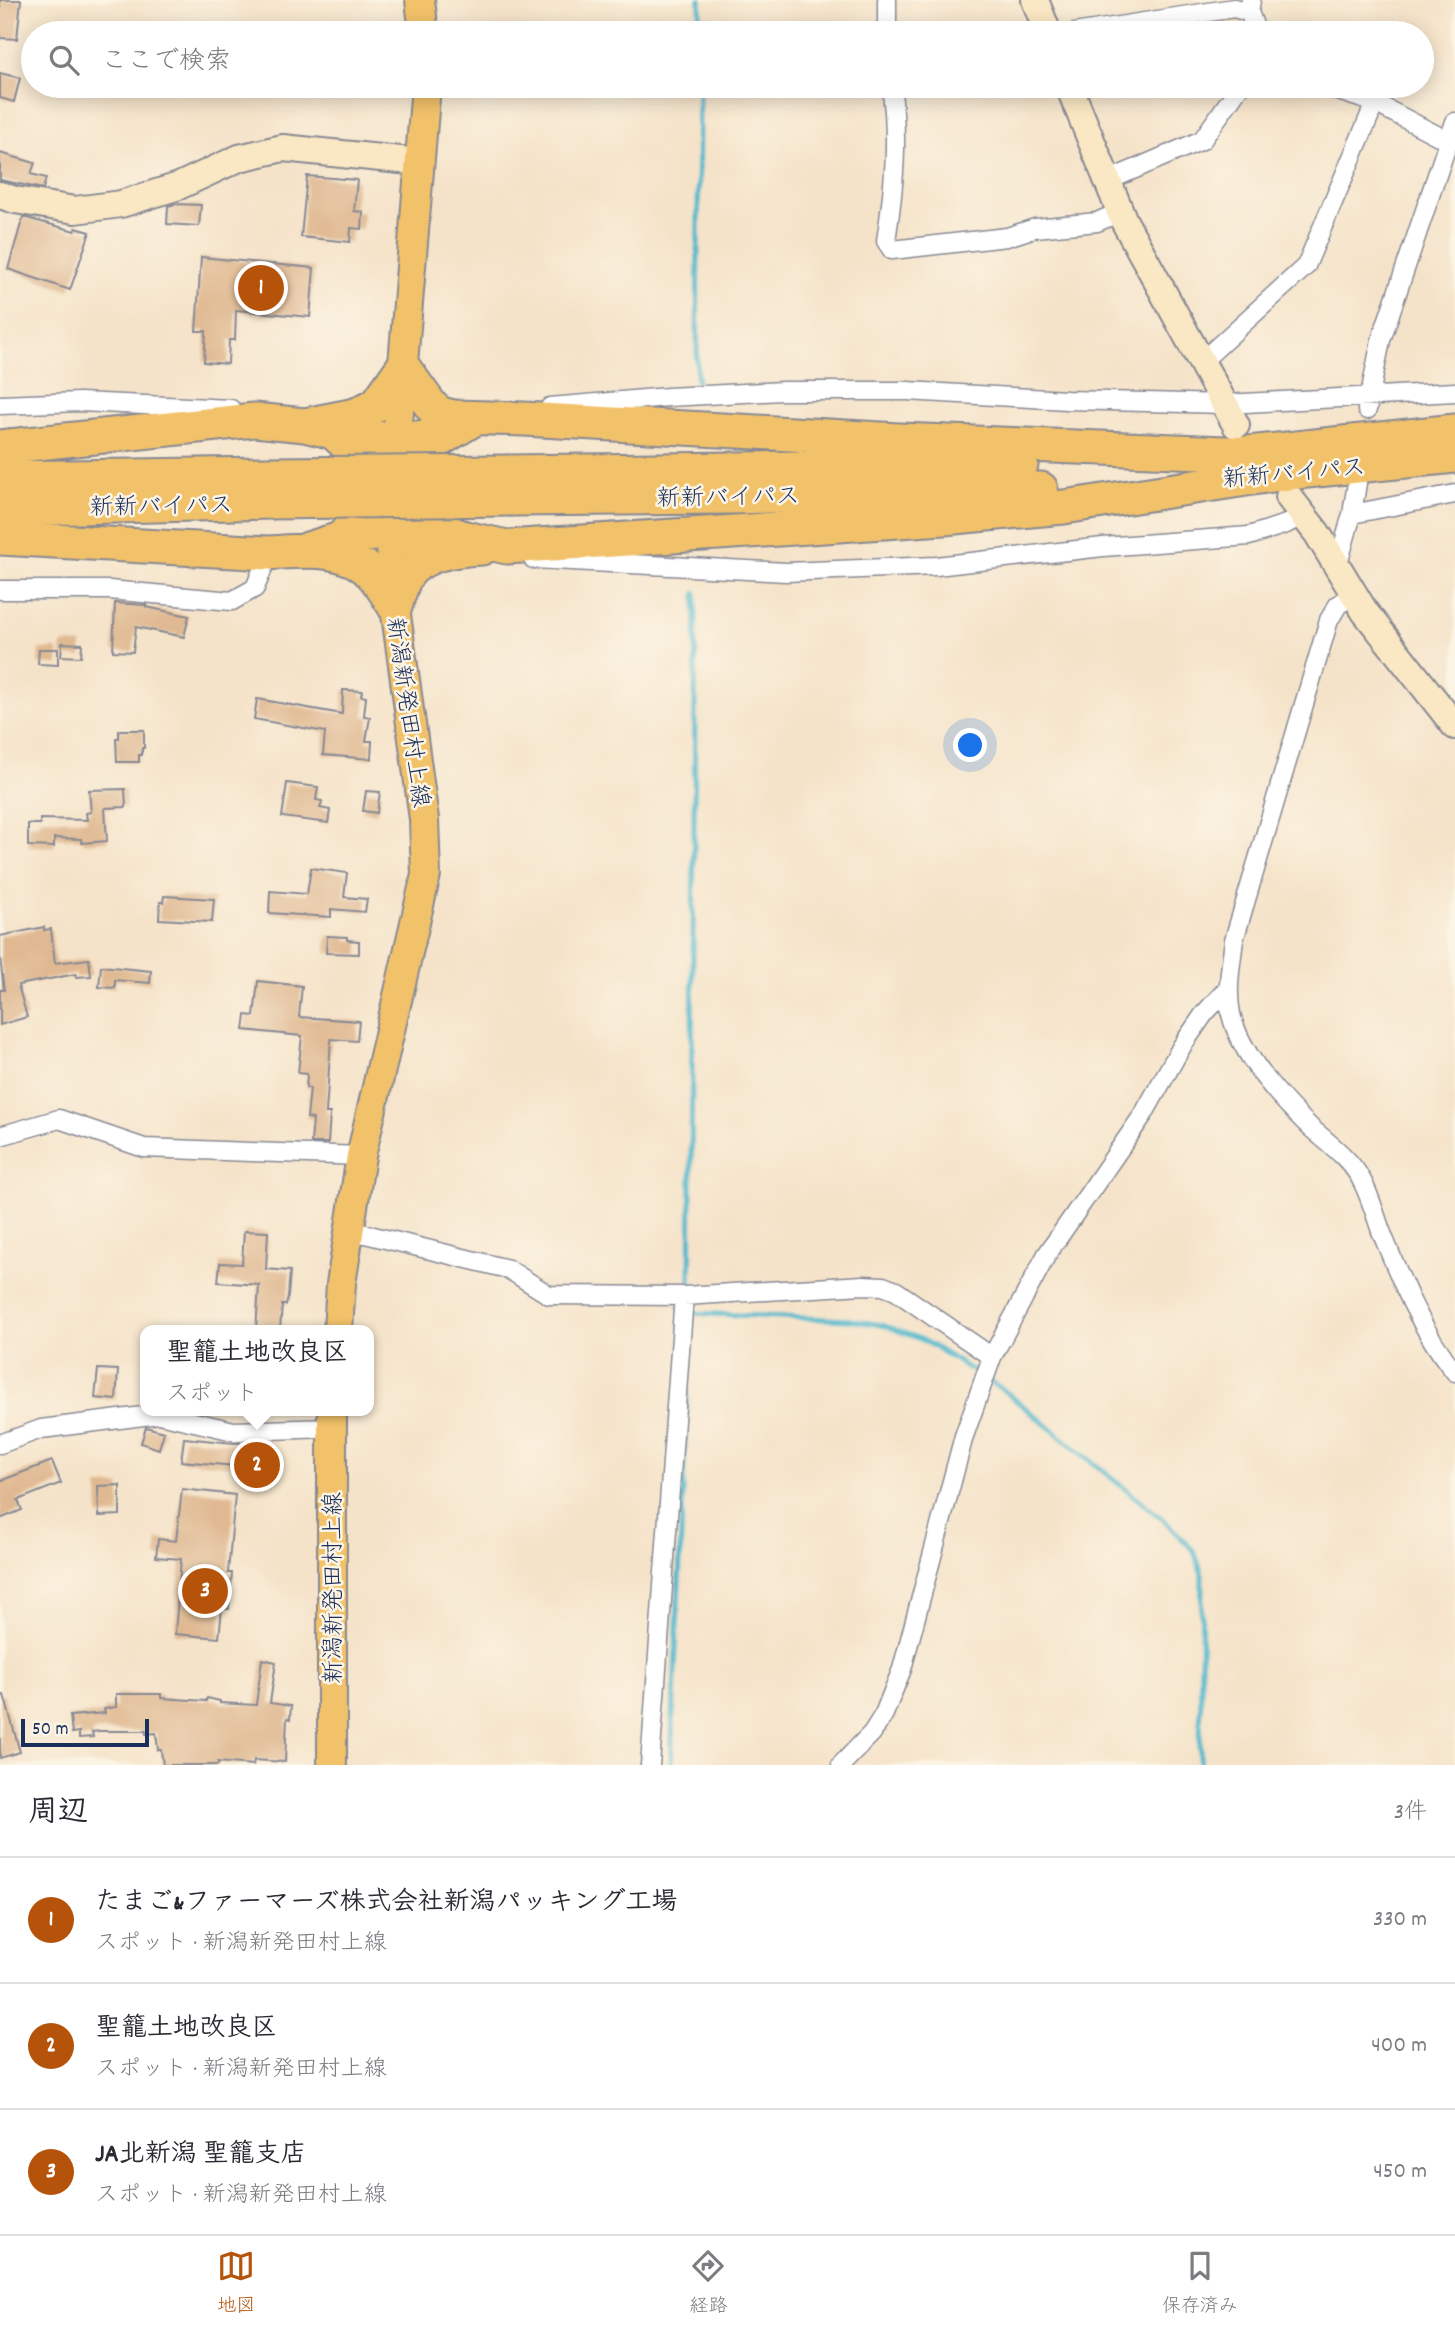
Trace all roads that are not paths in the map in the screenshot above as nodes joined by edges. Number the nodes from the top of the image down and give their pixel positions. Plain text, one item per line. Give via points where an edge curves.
1 (420, 0) edge
2 (887, 0) edge
3 (1035, 0) edge
4 (1250, 6) edge
5 (423, 21) edge
6 (887, 21) edge
7 (1043, 21) edge
8 (1151, 21) edge
9 (425, 98) edge
10 (892, 98) edge
11 (1074, 98) edge
12 (1232, 98) edge
13 (1360, 98) edge
14 (1375, 103) junction
15 (1455, 122) edge
16 (1448, 141) junction
17 (420, 162) junction
18 (1107, 181) junction
19 (0, 195) edge
20 (1120, 212) junction
21 (1200, 363) junction
22 (403, 368) junction
23 (1455, 392) edge
24 (1369, 403) junction
25 (0, 405) edge
26 (524, 419) junction
27 (254, 420) junction
28 (462, 426) junction
29 (1237, 427) junction
30 (319, 429) junction
31 (1455, 431) edge
32 (396, 440) junction
33 (0, 447) edge
34 (1455, 456) edge
35 (0, 478) edge
36 (1357, 482) dead end
37 (511, 485) junction
38 (393, 486) junction
39 (269, 488) junction
40 (1455, 494) edge
41 (1290, 496) junction
42 (0, 509) edge
43 (1352, 514) junction
44 (390, 532) junction
45 (0, 538) edge
46 (340, 539) junction
47 (515, 547) junction
48 (470, 548) junction
49 (285, 552) junction
50 (1338, 564) junction
51 (0, 590) edge
52 (1353, 595) junction
53 (395, 607) junction
54 (1455, 726) edge
55 (1229, 987) junction
56 (0, 1136) edge
57 (361, 1156) junction
58 (349, 1230) junction
59 (684, 1296) junction
60 (338, 1325) edge
61 (992, 1357) junction
62 (1455, 1372) edge
63 (143, 1416) edge
64 (167, 1416) edge
65 (332, 1420) edge
66 (0, 1444) edge
67 (332, 1765) edge
68 (650, 1765) edge
69 (841, 1765) edge

1 - 5 main road
2 - 6 street
3 - 7 street
4 - 8 street
9 - 17 main road, 新潟新発田村上線
10 - 20 street via 894,186 886,241 892,250 1097,222
11 - 18 street
12 - 18 street via 1202,140
13 - 14 street
14 - 16 street
14 - 21 street via 1306,266
15 - 16 street
16 - 24 street via 1381,340
17 - 19 street via 283,148 239,158 179,186 121,204 75,210
17 - 22 main road, 新潟新発田村上線
18 - 20 street
20 - 21 street
21 - 29 street
22 - 28 highway via 432,407
22 - 30 highway via 368,410
22 - 32 main road, 新潟新発田村上線
23 - 24 street
24 - 29 street
25 - 27 street via 80,402 242,410
26 - 28 highway
26 - 29 highway via 899,440
26 - 29 street via 531,410 547,407 668,397 907,390 1079,401
27 - 30 highway
27 - 33 highway
28 - 32 highway via 426,438
28 - 38 highway via 431,446
29 - 31 highway, 新新バイパス
29 - 37 highway, 新新バイパス via 1110,462
30 - 32 highway
30 - 38 highway
32 - 38 main road, 新潟新発田村上線
34 - 41 highway, 新新バイパス
35 - 39 highway, 新新バイパス
36 - 43 street
37 - 39 highway, 新新バイパス, bridge
37 - 41 highway, 新新バイパス via 729,497 1107,487
38 - 44 main road, 新潟新発田村上線
38 - 46 highway
38 - 47 highway via 445,531
39 - 42 highway, 新新バイパス
40 - 43 street
41 - 47 highway via 1064,507
41 - 47 street via 1286,524 1249,536 936,566 786,572 689,568 531,559
41 - 50 street
43 - 50 street
44 - 46 highway
44 - 48 highway
44 - 53 main road, 新潟新発田村上線
45 - 49 highway
46 - 49 highway
47 - 48 highway
48 - 53 highway via 416,565 404,579
49 - 51 street via 255,588 232,601 110,590
49 - 53 highway via 337,553 354,559 374,575
50 - 52 street
52 - 54 street
52 - 55 street via 1338,605 1329,620 1234,940
53 - 57 main road, 新潟新発田村上線 via 424,819 426,875
55 - 61 street via 1182,1046 1143,1115 1047,1254
55 - 62 street via 1231,1013 1254,1065 1361,1179 1418,1315 1436,1350
56 - 57 street via 60,1119 144,1148
57 - 58 main road, 新潟新発田村上線
58 - 59 street via 508,1269 549,1294
58 - 60 main road, 新潟新発田村上線
59 - 61 street via 883,1286
59 - 68 street
61 - 69 street via 964,1436 902,1669 872,1733
63 - 66 street via 41,1429
64 - 65 street via 234,1432
65 - 67 main road, 新潟新発田村上線

